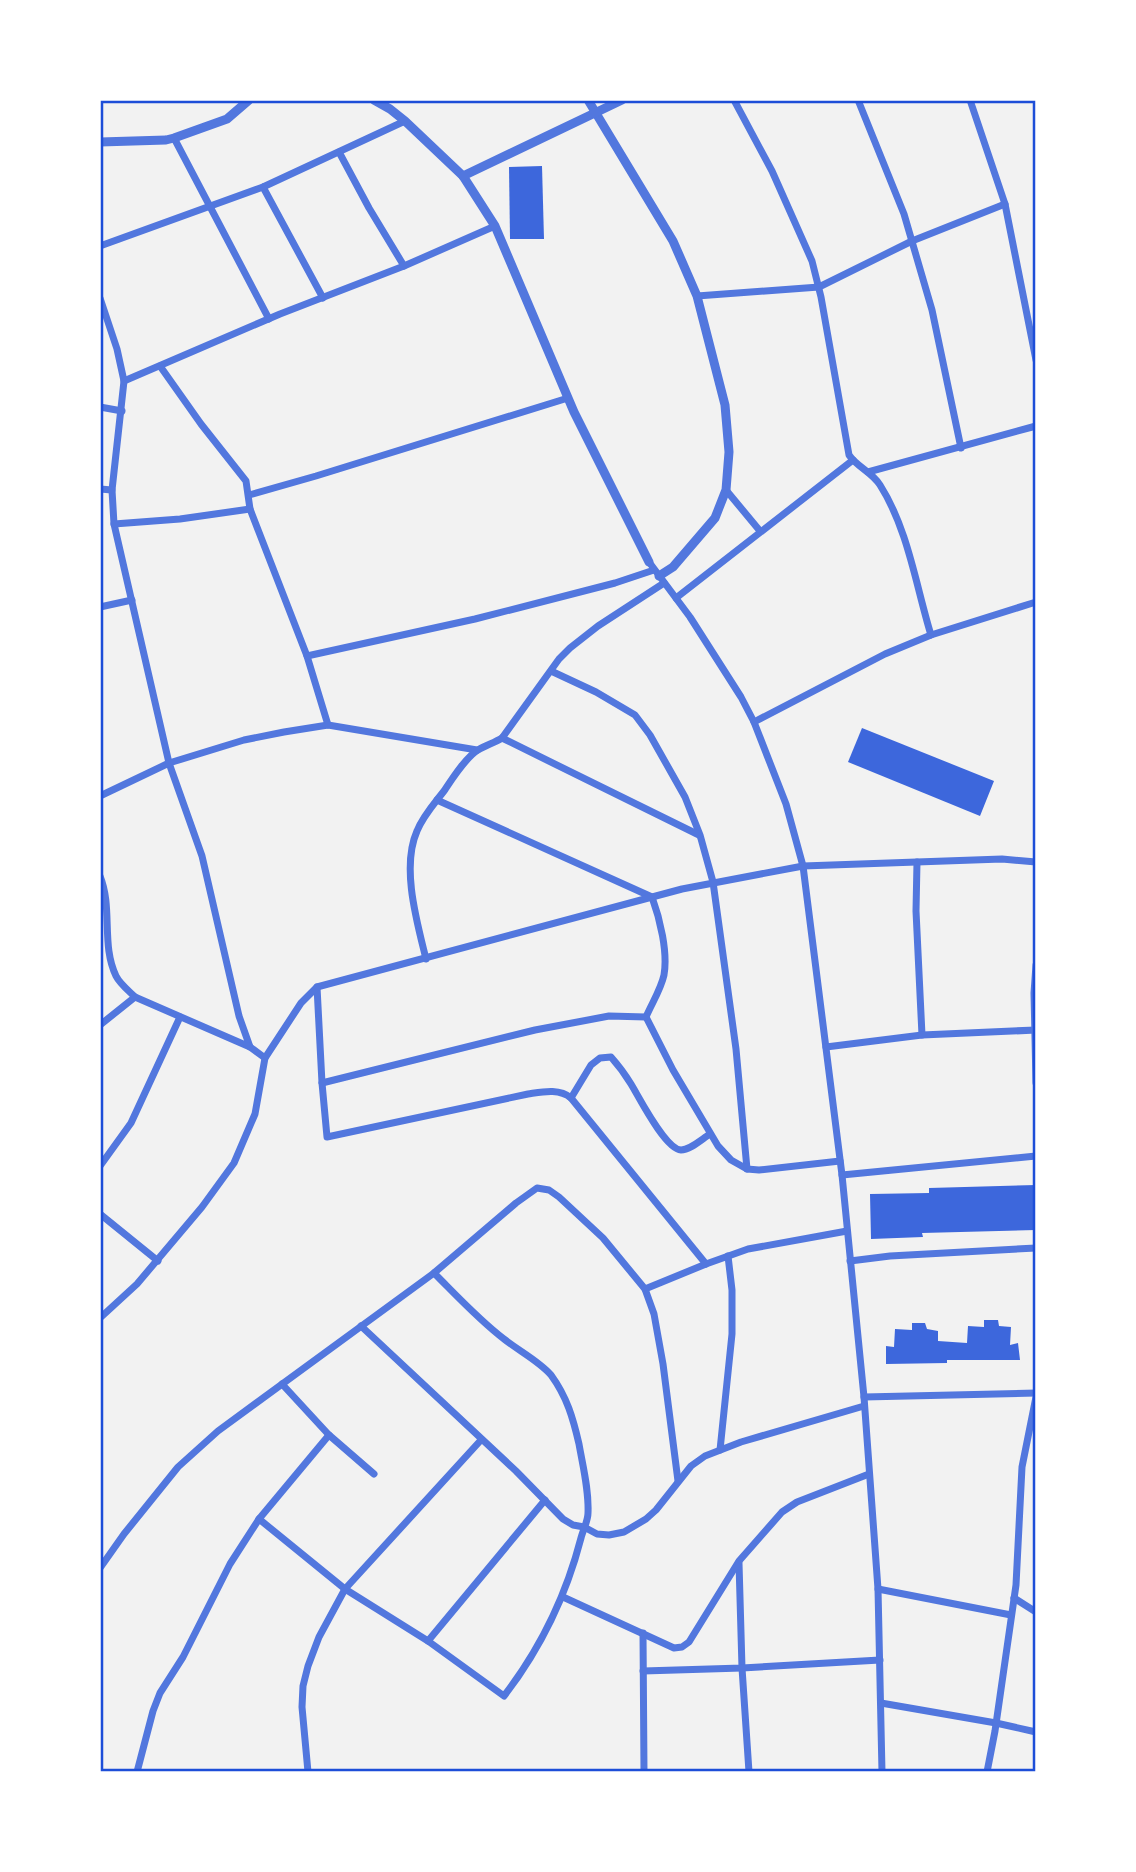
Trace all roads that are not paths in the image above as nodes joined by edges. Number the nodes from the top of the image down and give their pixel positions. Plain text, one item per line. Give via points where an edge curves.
1 (248, 100) edge
2 (374, 100) edge
3 (588, 100) edge
4 (622, 100) edge
5 (734, 100) edge
6 (858, 100) edge
7 (970, 100) edge
8 (594, 111) junction
9 (404, 121) junction
10 (174, 138) junction
11 (100, 142) edge
12 (339, 152) junction
13 (463, 176) junction
14 (263, 187) junction
15 (1005, 204) junction
16 (208, 206) junction
17 (495, 226) junction
18 (912, 241) junction
19 (100, 246) edge
20 (404, 266) junction
21 (819, 287) junction
22 (697, 296) junction
23 (100, 298) edge
24 (323, 298) junction
25 (269, 319) junction
26 (1036, 320) edge
27 (1029, 327) junction
28 (1036, 360) edge
29 (160, 366) junction
30 (124, 381) junction
31 (568, 398) junction
32 (100, 407) edge
33 (121, 411) junction
34 (1036, 426) edge
35 (961, 447) junction
36 (853, 460) junction
37 (868, 472) junction
38 (100, 489) edge
39 (112, 490) junction
40 (726, 490) junction
41 (248, 495) junction
42 (250, 509) junction
43 (114, 524) junction
44 (760, 531) junction
45 (656, 573) junction
46 (676, 598) junction
47 (132, 600) junction
48 (1036, 602) edge
49 (100, 607) edge
50 (931, 635) junction
51 (307, 656) junction
52 (551, 671) junction
53 (754, 723) junction
54 (328, 725) junction
55 (502, 738) junction
56 (478, 750) junction
57 (169, 763) junction
58 (100, 796) edge
59 (437, 800) junction
60 (699, 835) junction
61 (917, 862) junction
62 (1036, 862) edge
63 (803, 866) junction
64 (100, 876) edge
65 (713, 882) junction
66 (652, 897) junction
67 (425, 959) junction
68 (1036, 965) edge
69 (317, 988) junction
70 (135, 998) junction
71 (180, 1017) junction
72 (646, 1017) junction
73 (100, 1025) edge
74 (1035, 1030) edge
75 (922, 1035) junction
76 (250, 1048) junction
77 (826, 1048) junction
78 (265, 1058) junction
79 (322, 1083) junction
80 (1036, 1083) edge
81 (571, 1097) junction
82 (710, 1134) junction
83 (1036, 1156) edge
84 (840, 1161) junction
85 (100, 1166) edge
86 (747, 1169) junction
87 (842, 1175) junction
88 (100, 1214) edge
89 (846, 1231) junction
90 (1036, 1248) edge
91 (728, 1256) junction
92 (158, 1261) junction
93 (850, 1261) junction
94 (706, 1264) junction
95 (434, 1273) junction
96 (646, 1289) junction
97 (103, 1310) edge
98 (100, 1318) edge
99 (361, 1326) junction
100 (282, 1384) junction
101 (1036, 1395) edge
102 (864, 1402) junction
103 (329, 1435) junction
104 (481, 1440) junction
105 (720, 1450) junction
106 (374, 1474) dead end
107 (869, 1474) junction
108 (678, 1481) junction
109 (545, 1500) junction
110 (258, 1519) junction
111 (583, 1527) junction
112 (739, 1561) junction
113 (100, 1568) edge
114 (345, 1589) junction
115 (878, 1589) junction
116 (562, 1597) junction
117 (1014, 1598) junction
118 (1036, 1612) edge
119 (1011, 1615) junction
120 (643, 1633) junction
121 (428, 1641) junction
122 (880, 1660) junction
123 (742, 1668) junction
124 (643, 1671) junction
125 (881, 1703) junction
126 (996, 1723) junction
127 (1036, 1732) edge
128 (137, 1772) edge
129 (309, 1772) edge
130 (643, 1772) edge
131 (749, 1772) edge
132 (882, 1772) edge
133 (987, 1772) edge

1 - 10 street via 227,119
2 - 9 street
3 - 8 street
4 - 8 street
5 - 21 street via 813,261
6 - 18 street
7 - 15 street
8 - 13 street
8 - 22 street via 673,241
9 - 12 street
9 - 13 street
10 - 11 street
10 - 16 street
12 - 14 street
12 - 20 street
13 - 17 street
14 - 16 street
14 - 24 street
15 - 18 street
15 - 27 street
16 - 19 street
16 - 25 street
17 - 20 street
17 - 31 street
18 - 21 street
18 - 35 street
20 - 24 street
21 - 22 street
21 - 36 street via 847,448
22 - 40 street via 725,405
23 - 30 street
24 - 25 street
25 - 29 street
26 - 27 street
27 - 28 street
29 - 30 street
29 - 41 street via 246,481
30 - 33 street
31 - 41 street
31 - 45 street
32 - 33 street
33 - 39 street
34 - 35 street
35 - 37 street
36 - 37 street
36 - 44 street
37 - 50 street via 885,493 902,533
38 - 39 street
39 - 43 street
40 - 44 street
40 - 45 street via 715,517 673,567
41 - 42 street
42 - 43 street
42 - 51 street
43 - 47 street
44 - 46 street
45 - 46 street
45 - 51 street
45 - 52 street via 570,648
46 - 53 street
47 - 49 street
47 - 57 street
48 - 50 street
50 - 53 street
51 - 54 street
52 - 55 street
52 - 60 street via 635,715 685,797
53 - 63 street via 786,804
54 - 56 street
54 - 57 street via 244,740
55 - 56 street
55 - 60 street
56 - 59 street
57 - 58 street
57 - 76 street via 202,856
59 - 66 street
59 - 67 street via 415,834 411,850 411,892
60 - 65 street
61 - 62 street
61 - 63 street
61 - 75 street
63 - 65 street
63 - 77 street
64 - 70 street via 110,954 117,977
65 - 66 street
65 - 86 street
66 - 67 street
66 - 72 street via 666,960
67 - 69 street
68 - 74 street
69 - 78 street via 301,1003
69 - 79 street
70 - 71 street
70 - 73 street
71 - 76 street
71 - 85 street via 131,1123
72 - 79 street via 609,1016 535,1030
72 - 82 street
74 - 75 street
74 - 80 street
75 - 77 street
76 - 78 street
77 - 84 street
78 - 92 street via 255,1114 234,1163
79 - 81 street via 327,1137 528,1094 556,1092
81 - 82 street via 591,1066 600,1058 611,1057 674,1147 690,1147
81 - 94 street
82 - 86 street via 731,1160
83 - 87 street
84 - 86 street
84 - 87 street
87 - 89 street
88 - 92 street
89 - 91 street
89 - 93 street
90 - 93 street
91 - 94 street
91 - 105 street via 732,1344
92 - 97 street
93 - 102 street
94 - 96 street
95 - 96 street via 537,1188 559,1196
95 - 99 street
95 - 111 street via 474,1314 549,1373 564,1397 586,1479 588,1520
96 - 108 street via 663,1364
97 - 98 street
99 - 100 street
99 - 104 street
100 - 103 street
100 - 113 street via 178,1467
101 - 102 street
101 - 117 street via 1023,1467
102 - 105 street
102 - 107 street
103 - 106 street
103 - 110 street
104 - 109 street
104 - 114 street
105 - 108 street via 695,1461
107 - 112 street via 782,1512
107 - 115 street
108 - 111 street via 656,1510 624,1532 597,1534
109 - 111 street via 563,1518
109 - 121 street
110 - 114 street
110 - 128 street via 160,1693
111 - 116 street
112 - 120 street via 689,1642 674,1648
112 - 123 street
114 - 121 street
114 - 129 street via 319,1637 303,1686
115 - 119 street
115 - 122 street
116 - 120 street
116 - 121 street via 534,1652 504,1696
117 - 118 street
117 - 119 street
119 - 126 street
120 - 124 street
122 - 123 street
122 - 125 street
123 - 124 street
123 - 131 street
124 - 130 street
125 - 126 street
125 - 132 street
126 - 127 street
126 - 133 street

